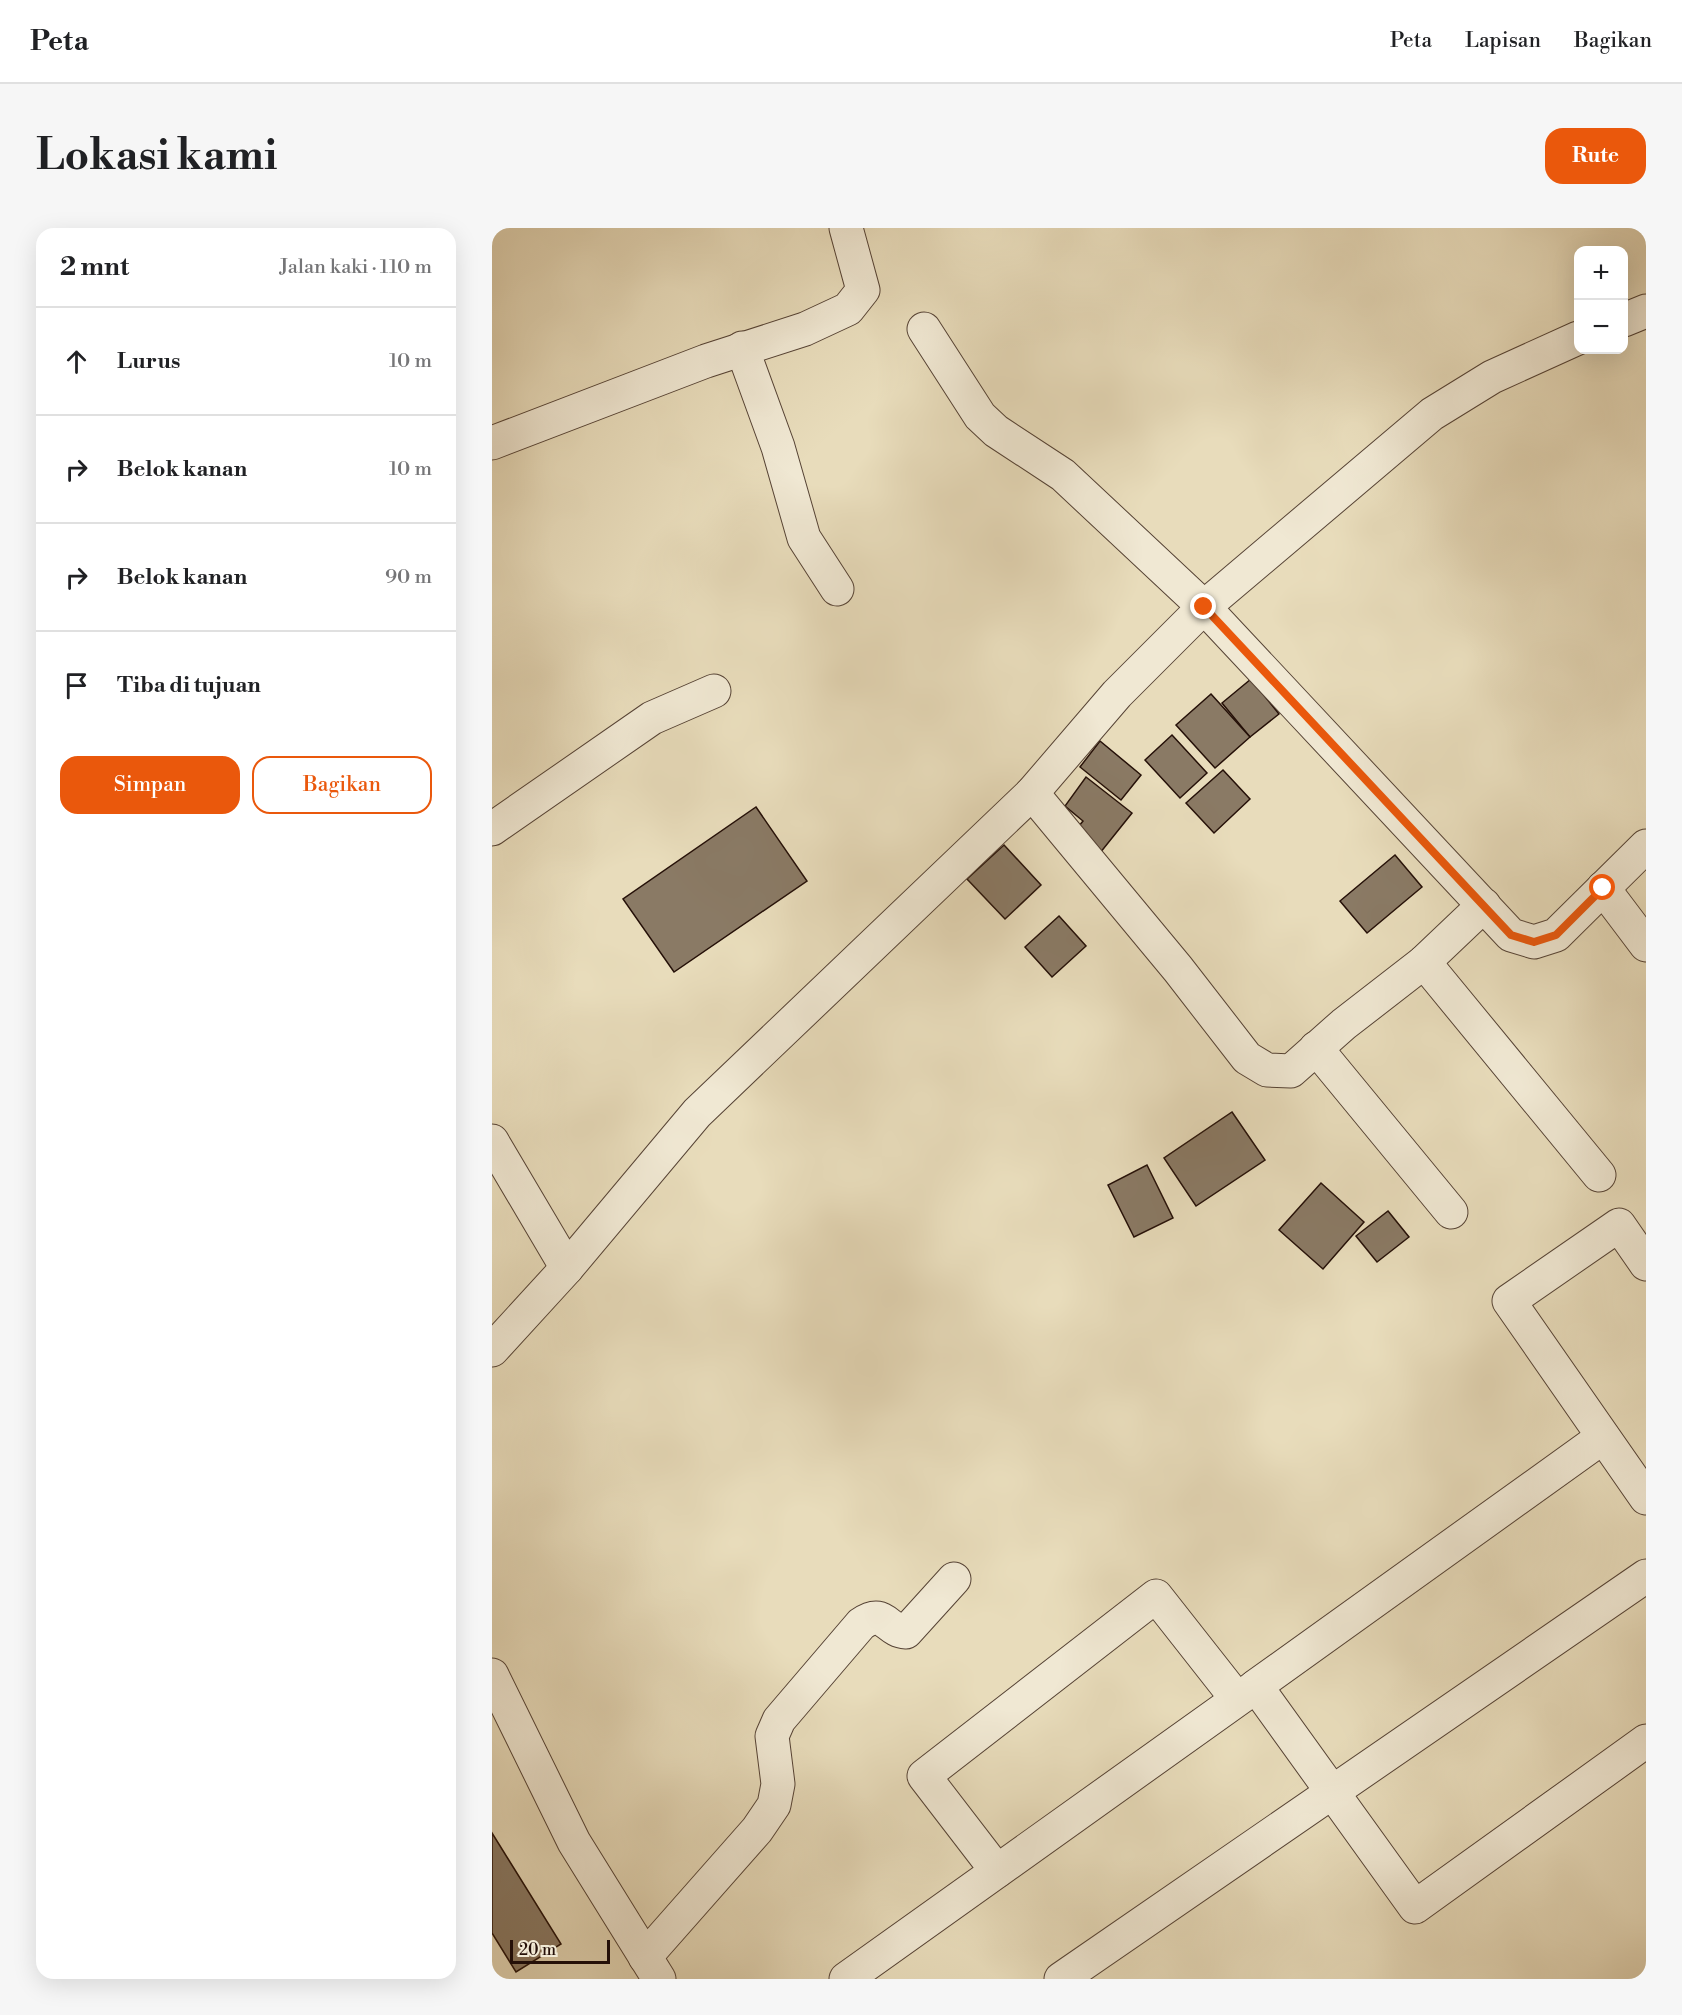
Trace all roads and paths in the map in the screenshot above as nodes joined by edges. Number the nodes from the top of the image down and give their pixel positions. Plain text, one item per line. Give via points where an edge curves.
1 (846, 228) edge
2 (1646, 311) edge
3 (1628, 318) edge
4 (924, 329) dead end
5 (1574, 340) edge
6 (742, 348) junction
7 (492, 443) edge
8 (837, 589) dead end
9 (1204, 607) junction
10 (714, 691) dead end
11 (1032, 793) junction
12 (492, 829) edge
13 (1646, 846) edge
14 (1603, 888) junction
15 (1484, 905) junction
16 (1646, 945) edge
17 (1424, 962) junction
18 (1316, 1048) junction
19 (492, 1141) edge
20 (1599, 1175) dead end
21 (1451, 1212) dead end
22 (1646, 1264) edge
23 (567, 1268) junction
24 (492, 1350) edge
25 (1603, 1437) junction
26 (1646, 1498) edge
27 (1646, 1576) edge
28 (954, 1580) dead end
29 (492, 1674) edge
30 (1247, 1693) junction
31 (1646, 1741) edge
32 (1332, 1792) junction
33 (997, 1871) junction
34 (652, 1968) edge
35 (846, 1979) edge
36 (1061, 1979) edge

1 - 6 street via 863,290 848,309 805,329
2 - 3 street
4 - 9 street via 988,424 1063,475
5 - 9 street via 1492,377 1432,414
6 - 7 street
6 - 8 street via 778,447 804,538
9 - 11 street via 1117,694
9 - 15 street
10 - 12 street via 652,718
11 - 18 street via 1247,1058 1267,1070 1291,1071
11 - 23 street via 696,1113
13 - 14 street
14 - 15 street via 1556,935 1534,942 1511,935
14 - 16 street
15 - 17 street
17 - 18 street
17 - 20 street
18 - 21 street
19 - 23 street
22 - 25 street via 1619,1225 1509,1301
23 - 24 street
25 - 26 street
25 - 30 street
27 - 32 street
28 - 34 street via 906,1632 881,1617 861,1624 779,1720 772,1736 778,1784 774,1805
29 - 34 street via 574,1842
30 - 32 street
30 - 33 street
30 - 33 street via 1156,1596 924,1776
31 - 32 street via 1415,1906
32 - 36 street
33 - 35 street

